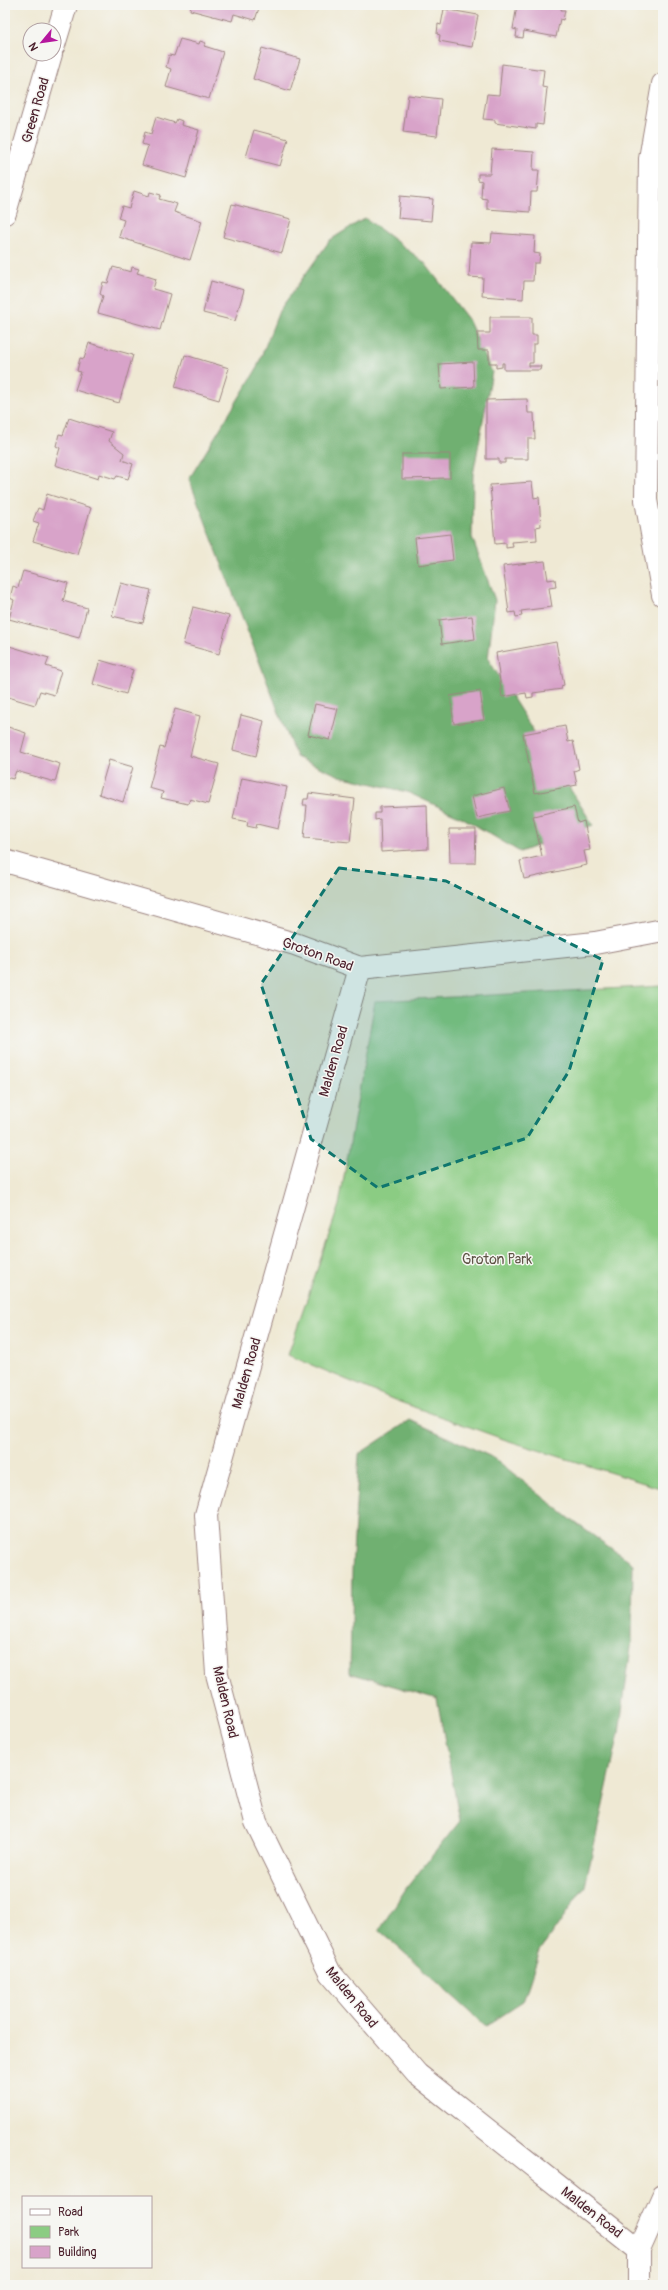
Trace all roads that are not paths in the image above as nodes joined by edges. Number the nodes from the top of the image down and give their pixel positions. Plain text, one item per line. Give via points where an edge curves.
1 (66, 5) edge
2 (61, 22) edge
3 (49, 62) edge
4 (663, 84) edge
5 (5, 213) edge
6 (663, 595) edge
7 (5, 861) edge
8 (663, 930) edge
9 (360, 968) junction
10 (663, 2196) edge
11 (639, 2250) junction
12 (639, 2285) edge

1 - 2 street
3 - 5 street, Green Road
4 - 6 street via 650,159 646,500
7 - 9 street, Groton Road via 295,944
8 - 9 street, Groton Road via 595,943
9 - 11 street, Malden Road via 206,1515 217,1674 256,1822 330,1973 417,2074
10 - 11 street
11 - 12 street

